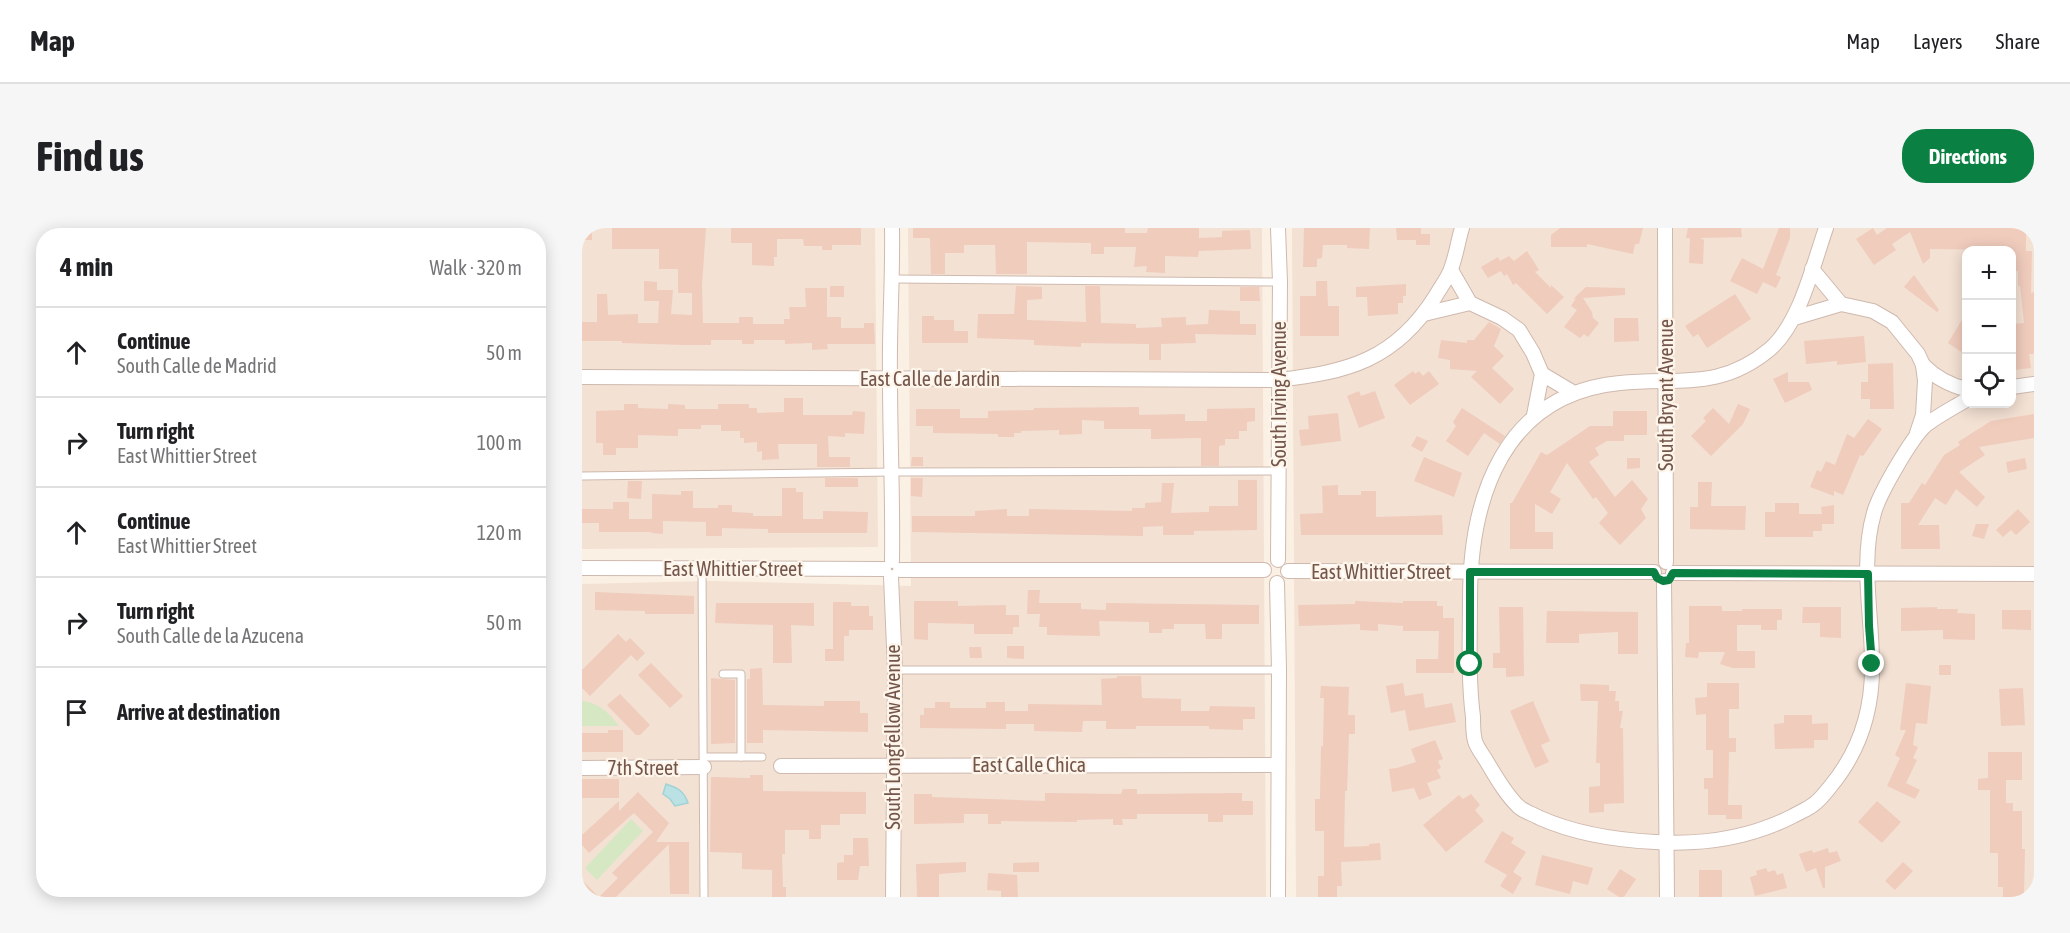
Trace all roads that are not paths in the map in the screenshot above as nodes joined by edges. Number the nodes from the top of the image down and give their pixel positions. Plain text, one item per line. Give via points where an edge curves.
1 (892, 228) edge
2 (1278, 228) edge
3 (1462, 228) edge
4 (1665, 228) edge
5 (1826, 228) edge
6 (1812, 268) junction
7 (1451, 270) junction
8 (893, 279) junction
9 (1280, 282) junction
10 (1470, 303) junction
11 (1841, 304) junction
12 (1424, 314) junction
13 (1794, 318) junction
14 (1923, 365) junction
15 (1542, 374) junction
16 (582, 377) edge
17 (890, 378) junction
18 (1278, 380) junction
19 (1666, 382) junction
20 (2034, 384) edge
21 (2016, 386) edge
22 (1962, 389) edge
23 (1575, 393) junction
24 (1962, 402) edge
25 (1534, 415) junction
26 (1917, 435) junction
27 (1279, 471) junction
28 (893, 472) junction
29 (582, 476) edge
30 (1278, 560) junction
31 (582, 568) edge
32 (702, 569) junction
33 (892, 569) junction
34 (1264, 570) junction
35 (1288, 571) junction
36 (1470, 572) junction
37 (1664, 572) junction
38 (1868, 574) junction
39 (2034, 574) edge
40 (1277, 583) junction
41 (895, 670) junction
42 (1279, 670) junction
43 (723, 674) dead end
44 (762, 756) dead end
45 (741, 757) junction
46 (704, 762) junction
47 (893, 765) junction
48 (1278, 765) junction
49 (781, 766) dead end
50 (582, 768) edge
51 (1666, 843) junction
52 (704, 897) edge
53 (893, 897) edge
54 (1278, 897) edge
55 (1668, 897) edge

1 - 8 street, South Longfellow Avenue
2 - 9 street, South Irving Avenue
3 - 7 street, East Calle de Jardin
4 - 19 street, South Bryant Avenue
5 - 6 street
6 - 11 street
6 - 13 street
7 - 10 street
7 - 12 street, East Calle de Jardin
8 - 9 lane
8 - 17 street, South Longfellow Avenue
9 - 18 street, South Irving Avenue
10 - 12 street
10 - 15 street via 1519,330
11 - 13 street
11 - 14 street via 1873,311 1892,322
12 - 18 street, East Calle de Jardin via 1407,334 1350,368
13 - 19 street via 1772,348 1753,362 1725,375
14 - 22 street via 1933,375
14 - 26 street via 1923,415
15 - 23 street
15 - 25 street
16 - 17 street, East Calle de Jardin
17 - 18 street, East Calle de Jardin
17 - 28 street, South Longfellow Avenue
18 - 27 street, South Irving Avenue
19 - 23 street via 1620,383
19 - 37 street, South Bryant Avenue
20 - 21 street
23 - 25 street
24 - 26 street
25 - 36 street via 1491,476 1473,539
26 - 38 street via 1874,511
27 - 28 lane
27 - 30 street, South Irving Avenue
28 - 29 lane
28 - 33 street, South Longfellow Avenue
30 - 34 street via 1268,563
30 - 35 street
31 - 32 street, East Whittier Street
32 - 33 street, East Whittier Street
32 - 46 lane
33 - 34 street, East Whittier Street
33 - 41 street, South Longfellow Avenue
34 - 40 street via 1266,578
35 - 36 street, East Whittier Street
35 - 40 street via 1284,580
36 - 37 street, East Whittier Street
36 - 51 street via 1470,694 1475,741 1494,774 1521,809 1551,823 1596,836
37 - 38 street, East Whittier Street
37 - 51 street, South Bryant Avenue
38 - 39 street, East Whittier Street
38 - 51 street via 1872,664 1869,699 1860,740 1845,769 1816,804 1782,821 1737,838
40 - 42 street
41 - 42 lane
41 - 47 street, South Longfellow Avenue
42 - 48 street
43 - 45 lane via 741,674
44 - 45 lane
45 - 46 lane
46 - 50 street, 7th Street
46 - 52 lane
47 - 48 street, East Calle Chica
47 - 49 street, East Calle Chica
47 - 53 street, South Longfellow Avenue
48 - 54 street
51 - 55 street, South Bryant Avenue

